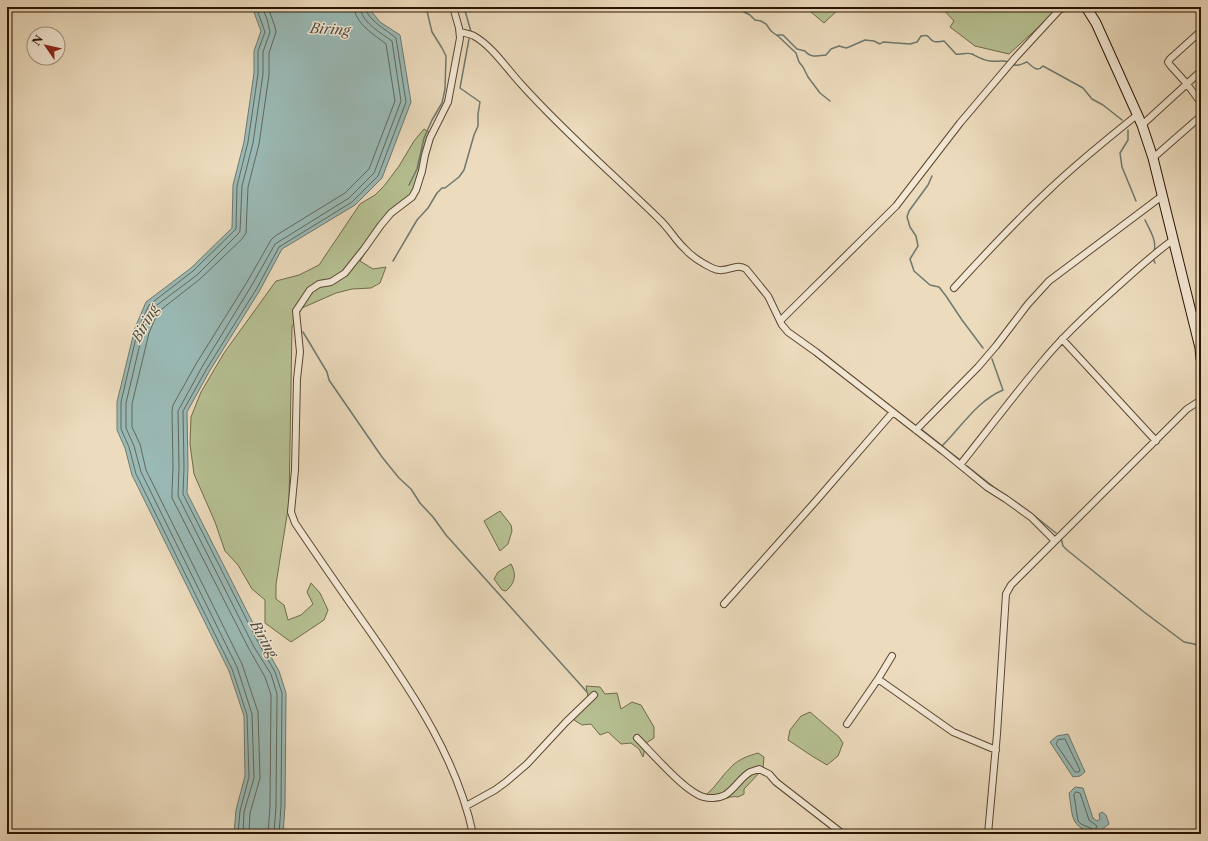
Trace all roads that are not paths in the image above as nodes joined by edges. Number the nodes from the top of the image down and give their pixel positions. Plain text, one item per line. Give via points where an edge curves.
1 (453, 7) edge
2 (1062, 7) edge
3 (1086, 7) edge
4 (1201, 31) edge
5 (460, 32) junction
6 (1201, 71) edge
7 (1187, 84) junction
8 (1201, 103) edge
9 (1137, 115) junction
10 (1201, 116) edge
11 (1142, 125) junction
12 (1153, 158) junction
13 (1162, 196) junction
14 (1173, 240) junction
15 (954, 288) dead end
16 (780, 321) junction
17 (1062, 339) junction
18 (1200, 348) edge
19 (1201, 359) edge
20 (1201, 400) edge
21 (893, 412) junction
22 (916, 430) junction
23 (1156, 441) junction
24 (960, 465) junction
25 (1055, 541) junction
26 (724, 604) dead end
27 (892, 656) dead end
28 (878, 679) junction
29 (594, 695) dead end
30 (847, 724) dead end
31 (637, 738) dead end
32 (996, 750) junction
33 (466, 806) junction
34 (473, 834) edge
35 (843, 834) edge
36 (988, 834) edge

1 - 5 street
2 - 16 street via 960,123 896,206
3 - 9 street via 1096,23
4 - 7 street via 1168,62
5 - 16 street via 474,36 489,48 533,98 661,221 685,250 719,271 737,266 746,269 768,296
5 - 33 street via 448,102 430,138 412,197 391,213 345,273 310,290 296,311 300,352 291,512 295,523 425,715 451,767
6 - 7 street
7 - 8 street
7 - 11 street
9 - 11 street
9 - 15 street via 1050,189
10 - 12 street
11 - 12 street
12 - 13 street
13 - 14 street
13 - 22 street via 1049,281 978,367
14 - 17 street
14 - 18 street
16 - 21 street via 788,332
17 - 23 street
17 - 24 street
18 - 19 street
20 - 23 street via 1188,409
21 - 22 street
21 - 26 street
22 - 24 street
23 - 25 street
24 - 25 street via 1031,517
25 - 32 street via 1011,585 1006,594
27 - 28 street
28 - 30 street
28 - 32 street via 953,732
29 - 33 street via 511,778
31 - 35 street via 684,785 703,797 718,798 735,787 750,772 759,769 769,774
32 - 36 street
33 - 34 street

